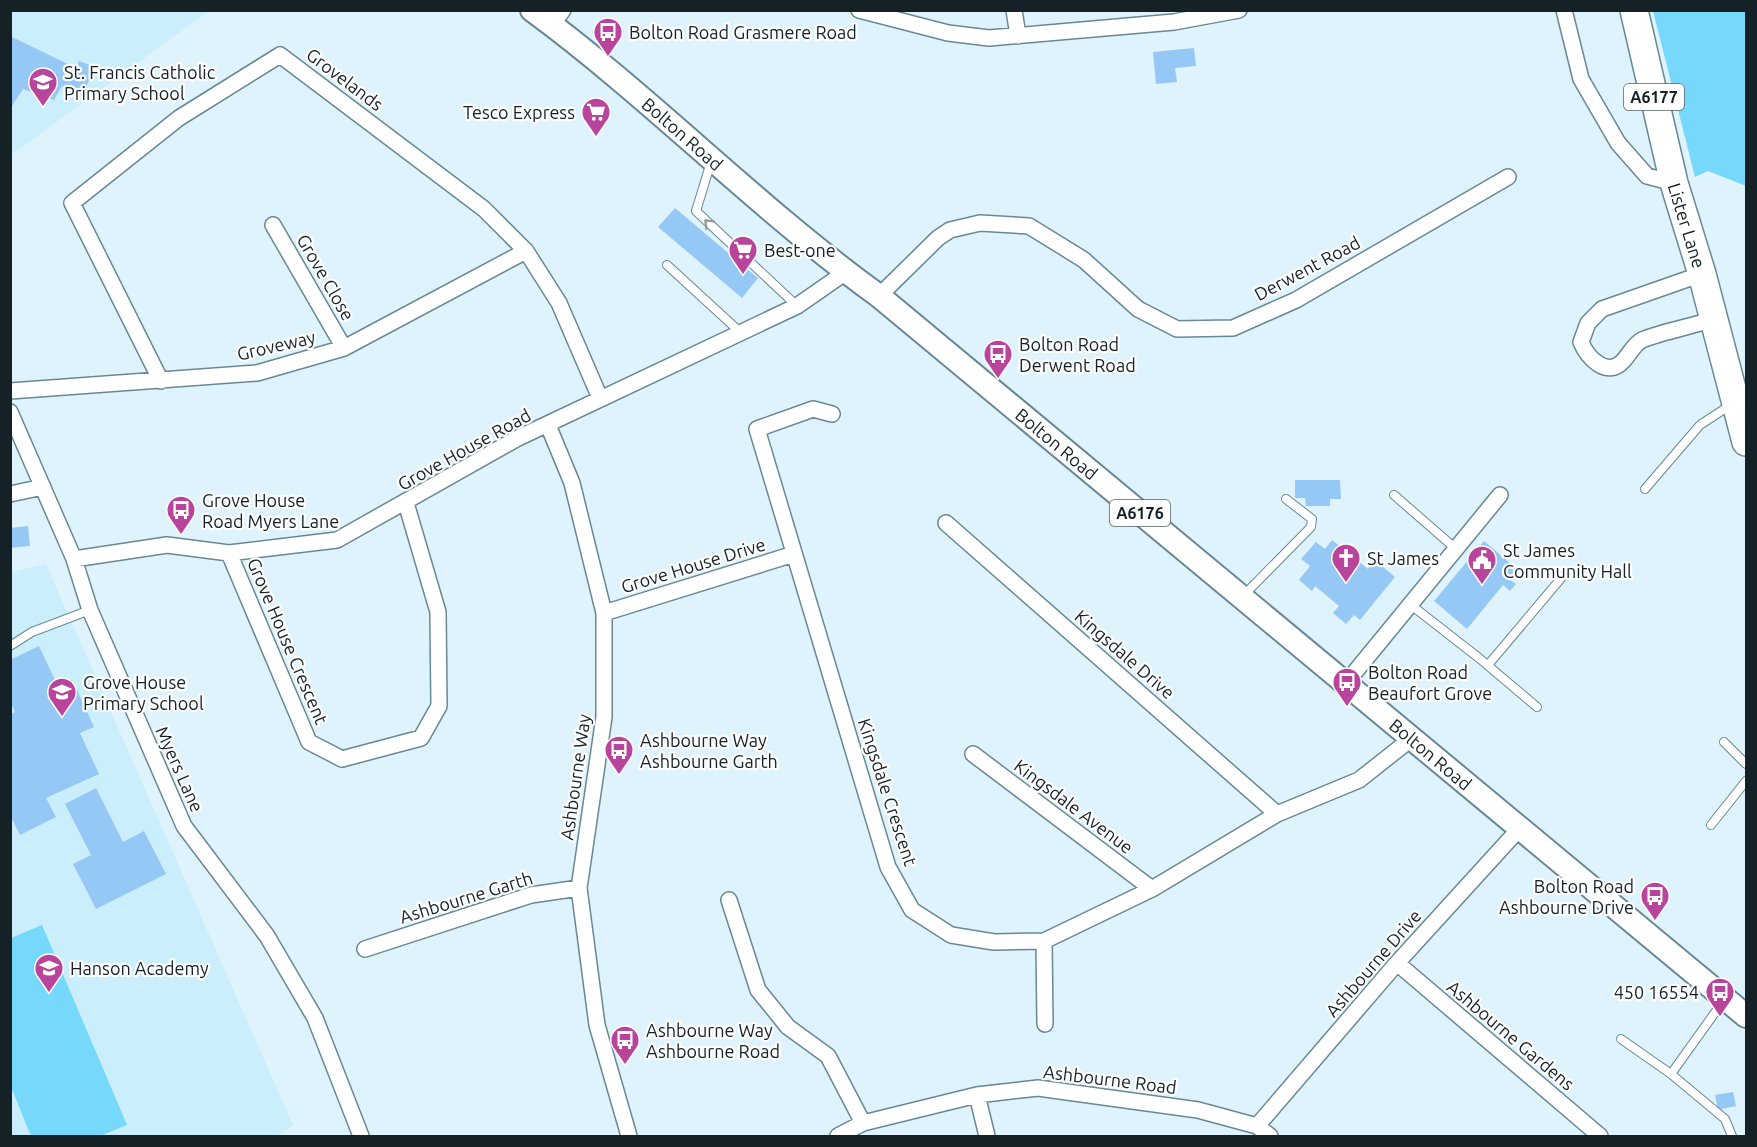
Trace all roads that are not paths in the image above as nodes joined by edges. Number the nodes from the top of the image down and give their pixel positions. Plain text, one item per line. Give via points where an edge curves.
1 (532, 10) edge
2 (859, 10) edge
3 (1014, 10) edge
4 (1239, 10) edge
5 (1564, 10) edge
6 (1634, 10) edge
7 (557, 18) edge
8 (1018, 36) junction
9 (712, 158) junction
10 (1508, 177) dead end
11 (1674, 183) junction
12 (273, 225) dead end
13 (526, 251) junction
14 (667, 265) dead end
15 (846, 272) junction
16 (1702, 274) junction
17 (879, 296) junction
18 (797, 306) junction
19 (1714, 320) junction
20 (740, 332) junction
21 (344, 348) junction
22 (161, 381) junction
23 (10, 392) edge
24 (600, 398) junction
25 (1736, 401) junction
26 (10, 412) edge
27 (832, 414) dead end
28 (548, 425) junction
29 (1746, 442) edge
30 (43, 487) junction
31 (1645, 489) dead end
32 (10, 494) edge
33 (1394, 495) dead end
34 (1500, 495) dead end
35 (1286, 499) dead end
36 (406, 503) junction
37 (946, 523) dead end
38 (1455, 549) junction
39 (229, 553) junction
40 (794, 554) junction
41 (74, 560) junction
42 (1563, 576) dead end
43 (1242, 597) junction
44 (1410, 605) junction
45 (90, 610) junction
46 (604, 613) junction
47 (10, 646) edge
48 (1488, 665) junction
49 (1346, 683) junction
50 (1537, 707) dead end
51 (1412, 739) junction
52 (1724, 742) dead end
53 (973, 754) dead end
54 (1746, 764) edge
55 (1746, 782) edge
56 (1277, 813) junction
57 (1711, 825) dead end
58 (1520, 828) junction
59 (579, 888) junction
60 (1152, 890) junction
61 (729, 900) dead end
62 (1044, 941) junction
63 (365, 949) dead end
64 (1397, 963) junction
65 (1725, 998) junction
66 (1746, 1016) edge
67 (1045, 1024) dead end
68 (1621, 1039) dead end
69 (1671, 1074) junction
70 (976, 1095) junction
71 (863, 1123) junction
72 (1257, 1126) junction
73 (361, 1137) edge
74 (629, 1137) edge
75 (837, 1137) edge
76 (987, 1137) edge
77 (1270, 1137) edge
78 (1600, 1137) edge
79 (1732, 1137) edge

1 - 7 main road, Bolton Road / A6176
2 - 8 street via 948,33 989,38
3 - 8 street
4 - 8 street via 1174,22
5 - 11 street, Lister Lane via 1581,80 1618,143 1647,176
6 - 11 highway, A6177
7 - 9 main road, Bolton Road / A6176
9 - 15 main road, Bolton Road / A6176
18 -> 9 lane via 696,211
10 - 17 street, Derwent Road via 1296,300 1233,328 1177,329 1138,309 1084,260 1029,226 980,223 950,230
11 - 16 highway, Lister Lane / A6177
12 - 21 street, Grove Close
13 - 21 street, Groveway
13 - 22 street, Grovelands via 484,209 280,55 179,118 72,202
13 - 24 street, Grovelands via 559,303
14 - 20 lane
15 - 17 main road, Bolton Road / A6176
15 - 18 street, Grove House Road
16 - 19 highway, Lister Lane / A6177
16 - 19 street via 1602,309 1588,323 1581,342 1596,364 1609,367 1622,364 1640,341
17 - 43 main road, Bolton Road / A6176
18 - 20 street, Grove House Road
19 - 25 highway, Lister Lane / A6177
20 - 24 street, Grove House Road
21 - 22 street, Groveway via 257,373
22 - 23 street, Groveway
24 - 28 street, Grove House Road
25 - 29 highway, Lister Lane / A6177
25 - 31 lane via 1700,425
26 - 30 street, Myers Lane
27 - 40 street, Kingsdale Crescent via 813,409 757,429
28 - 36 street, Grove House Road via 518,438
28 - 46 street, Ashbourne Way via 572,483
30 - 32 street
30 - 41 street, Myers Lane
33 - 38 lane
34 - 38 street
35 - 43 lane via 1312,519 1311,527
36 - 39 street, Grove House Road via 337,540
36 - 39 street, Grove House Crescent via 438,612 438,706 421,738 342,759 309,742
37 - 56 street, Kingsdale Drive
38 - 44 street
39 - 41 street, Grove House Road via 168,545
40 - 46 street, Grove House Drive
40 - 62 street, Kingsdale Crescent via 888,867 912,910 951,935 994,942
41 - 45 street, Myers Lane
42 - 48 lane
43 - 49 main road, Bolton Road / A6176
44 - 48 lane
44 - 49 street
45 - 47 lane via 32,632
45 - 73 street, Myers Lane via 184,826 267,936 315,1018
46 - 59 street, Ashbourne Way via 604,717
48 - 50 lane
49 - 51 main road, Bolton Road / A6176
51 - 56 street, Kingsdale Crescent via 1359,780
51 - 58 main road, Bolton Road / A6176
52 - 54 lane
53 - 60 street, Kingsdale Avenue
55 - 57 lane
56 - 60 street, Kingsdale Crescent
58 - 64 street, Ashbourne Drive
58 - 65 main road, Bolton Road / A6176
59 - 63 street, Ashbourne Garth via 531,895
59 - 74 street, Ashbourne Way via 597,1025
60 - 62 street, Kingsdale Crescent
61 - 71 street via 758,990 788,1027 828,1056
62 - 67 street
64 - 72 street, Ashbourne Drive
64 - 78 street, Ashbourne Gardens
65 - 66 main road, Bolton Road / A6176
65 - 69 lane
68 - 69 lane
69 - 79 lane via 1725,1119
70 - 71 street, Ashbourne Road
70 - 72 street, Ashbourne Road via 1038,1088 1198,1110
70 - 76 street
71 - 75 street, Ashbourne Road
72 - 77 street, Ashbourne Road

